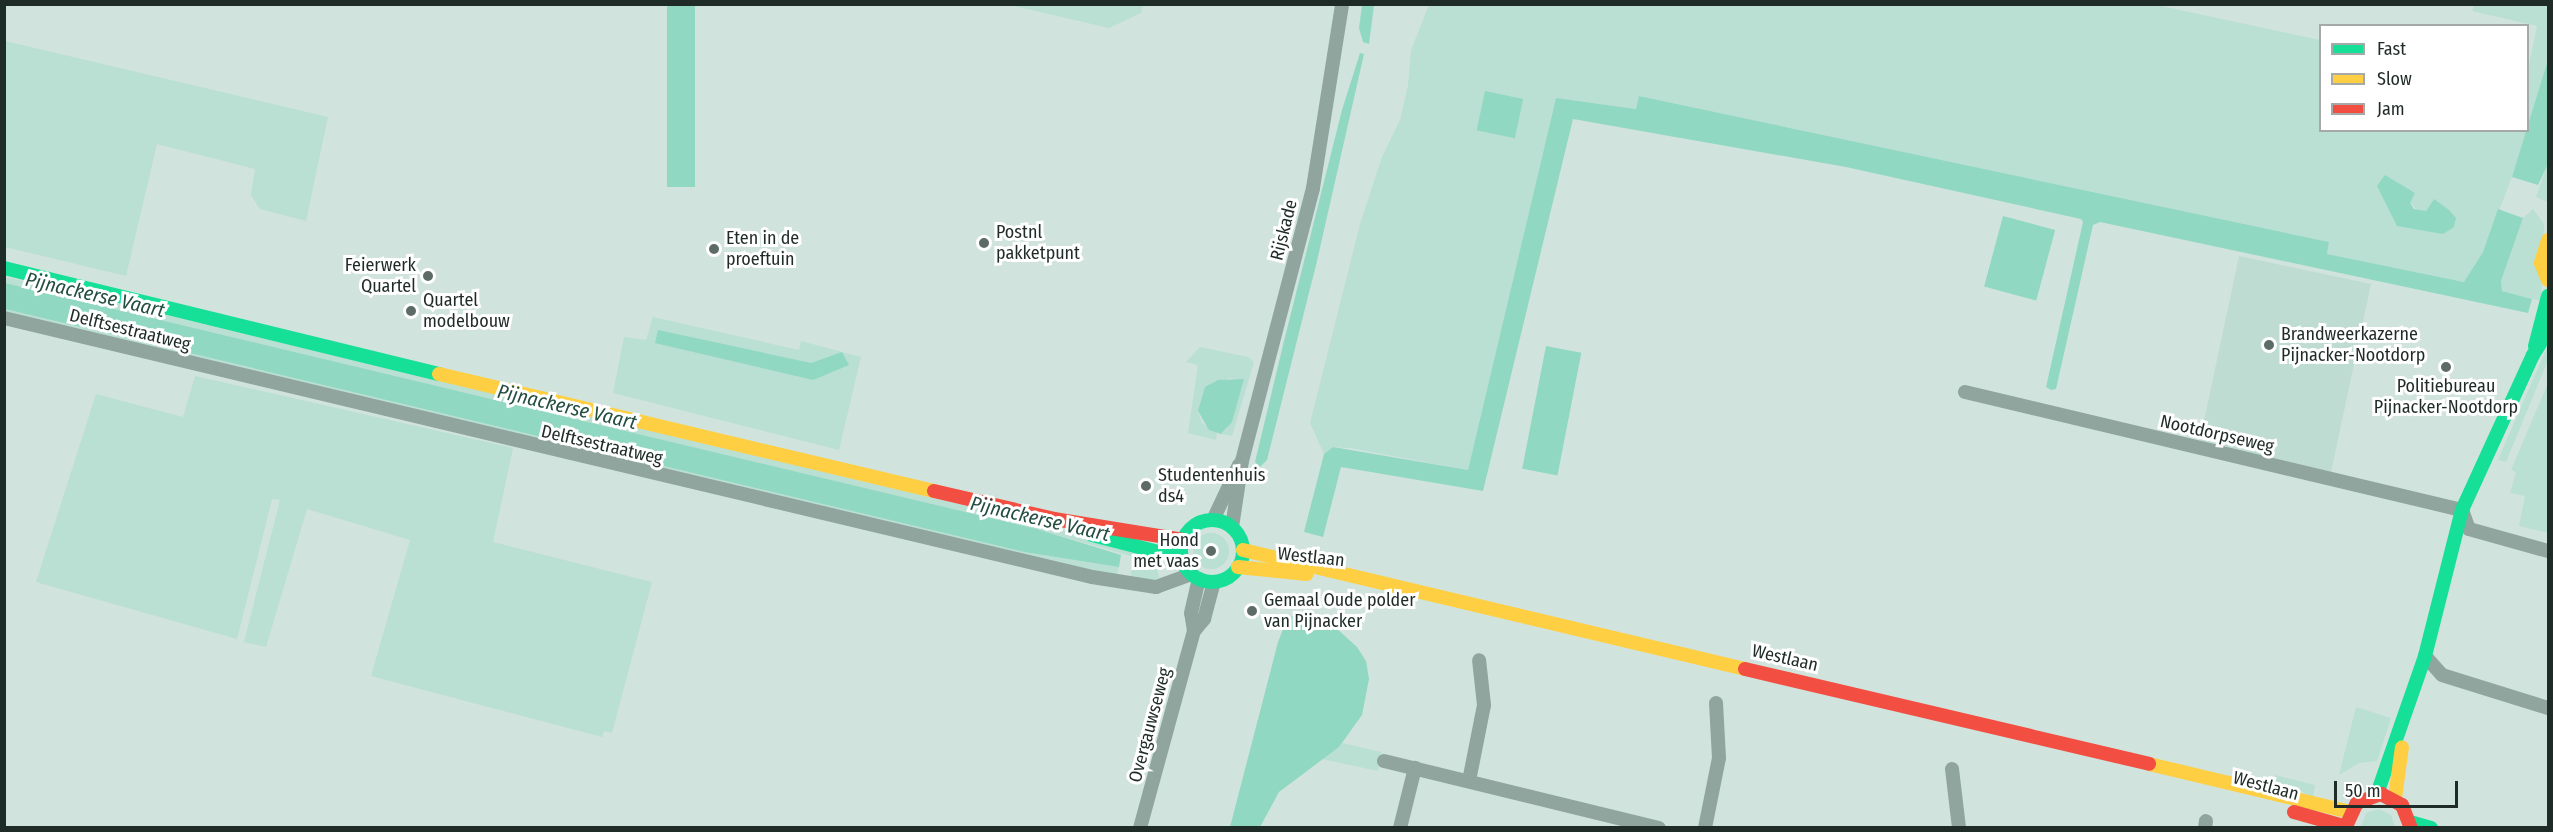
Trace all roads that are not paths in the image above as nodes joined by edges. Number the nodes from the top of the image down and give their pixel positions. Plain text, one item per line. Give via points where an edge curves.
1 (1342, 4) edge
2 (2548, 240) edge
3 (4, 268) edge
4 (2548, 280) edge
5 (2548, 296) edge
6 (4, 318) edge
7 (2548, 331) edge
8 (2533, 355) junction
9 (1965, 392) dead end
10 (2502, 424) junction
11 (1242, 461) junction
12 (2462, 510) junction
13 (1054, 519) junction
14 (1213, 520) junction
15 (1232, 527) junction
16 (2469, 529) junction
17 (1183, 540) junction
18 (1243, 550) junction
19 (2548, 550) edge
20 (1182, 558) junction
21 (1238, 567) junction
22 (1195, 577) junction
23 (1381, 581) junction
24 (1214, 582) junction
25 (2444, 586) junction
26 (1194, 631) junction
27 (2425, 656) junction
28 (1479, 660) dead end
29 (1716, 703) dead end
30 (2548, 708) edge
31 (2404, 723) junction
32 (1383, 761) dead end
33 (1415, 768) junction
34 (1952, 769) dead end
35 (2179, 772) junction
36 (1469, 782) junction
37 (2377, 794) junction
38 (2395, 798) junction
39 (2350, 812) junction
40 (1634, 825) edge
41 (2410, 825) edge
42 (2347, 827) edge
43 (1140, 828) edge
44 (1400, 828) edge
45 (1659, 828) edge
46 (1705, 828) edge
47 (1959, 828) edge
48 (2431, 828) edge

1 - 11 street, Rijskade via 1313,188
2 - 4 main road via 2541,262
3 - 13 main road, Delftsestraatweg
5 - 8 main road
6 - 22 street, Delftsestraatweg via 1092,577 1156,587
7 - 8 main road
8 - 10 main road
9 - 12 street, Nootdorpseweg
10 - 12 main road
10 - 16 main road
11 - 14 street, Rijskade
11 - 15 street, Rijskade
12 - 16 street
12 - 25 main road
13 - 17 main road, Delftsestraatweg via 1084,520
13 - 20 main road, Delftsestraatweg via 1085,533
14 - 15 main road
14 - 17 main road via 1197,524
15 - 18 main road
16 - 19 street
16 - 25 main road
17 - 20 main road
18 - 21 main road
18 - 23 main road, Westlaan
20 - 22 main road
21 - 23 main road, Westlaan
21 - 24 main road via 1230,576
22 - 24 main road
22 - 26 street, Overgauwseweg via 1191,613
23 - 35 main road, Westlaan via 2089,747
24 - 26 street, Overgauwseweg via 1204,619
25 - 27 main road
26 - 43 street, Overgauwseweg
27 - 30 street via 2442,675
27 - 31 main road
28 - 36 street via 1484,705
29 - 46 street via 1719,758
31 - 37 main road
31 - 38 main road
32 - 33 street
33 - 36 street
33 - 44 street
34 - 47 street
35 - 39 main road, Westlaan
35 - 42 main road, Westlaan via 2223,793
36 - 40 street
37 - 38 main road
37 - 39 main road via 2361,800
38 - 41 main road via 2405,808
39 - 42 main road
40 - 45 street
41 - 48 main road

